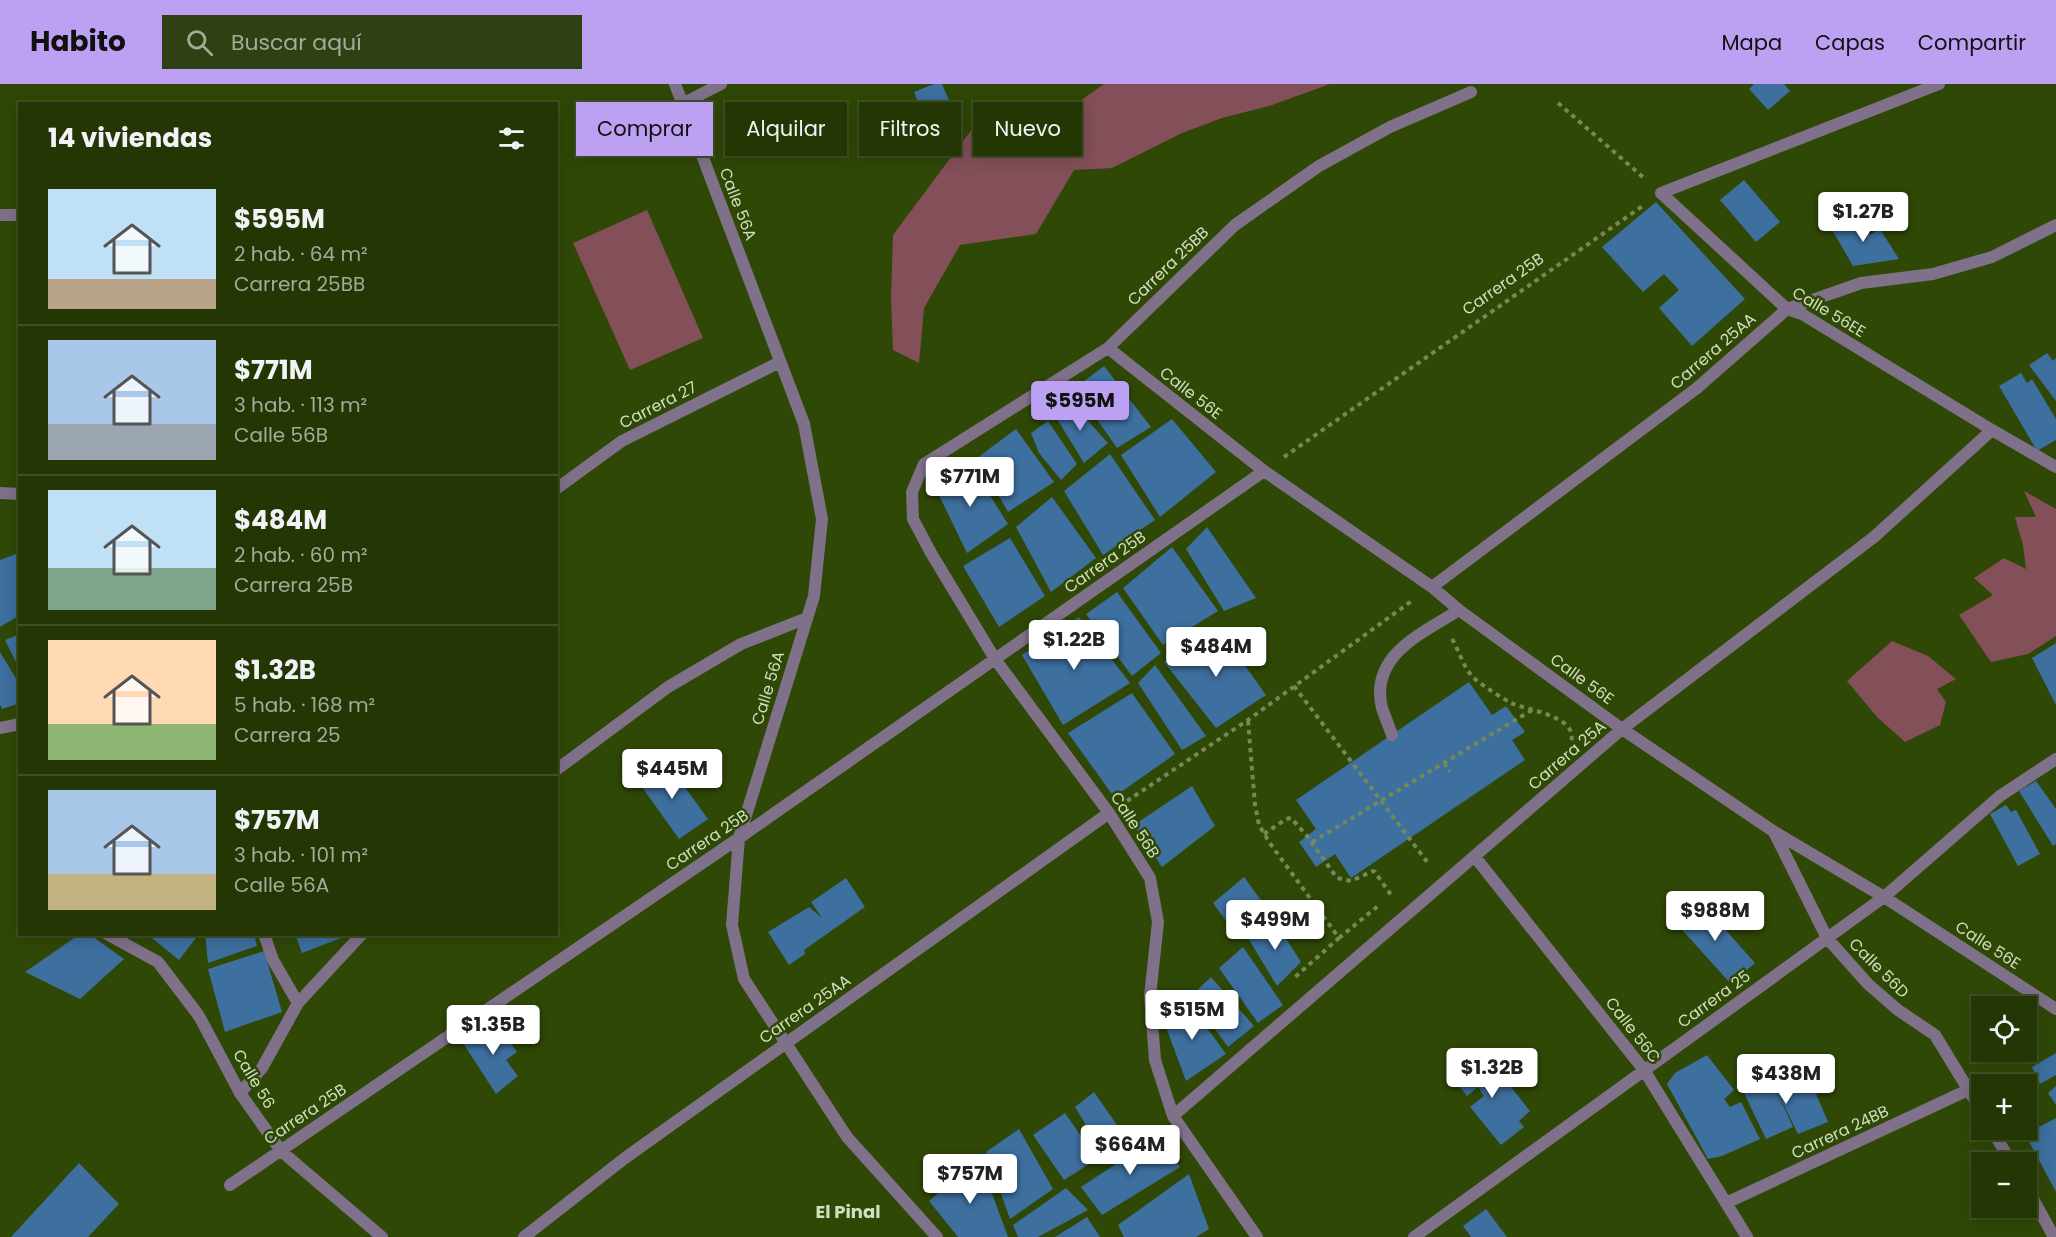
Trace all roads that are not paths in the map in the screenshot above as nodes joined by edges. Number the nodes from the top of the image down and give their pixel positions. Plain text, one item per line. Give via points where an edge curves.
1 (675, 84) edge
2 (721, 84) edge
3 (1940, 84) edge
4 (1471, 92) dead end
5 (681, 102) edge
6 (686, 102) edge
7 (702, 156) edge
8 (0, 215) edge
9 (18, 215) edge
10 (2056, 225) edge
11 (1786, 309) junction
12 (1108, 348) junction
13 (780, 362) junction
14 (1992, 430) junction
15 (2053, 461) edge
16 (1264, 471) junction
17 (558, 488) edge
18 (912, 492) joint
19 (0, 493) edge
20 (18, 494) edge
21 (1432, 587) junction
22 (1459, 610) junction
23 (807, 618) junction
24 (995, 659) junction
25 (1622, 729) junction
26 (1392, 735) dead end
27 (2056, 759) edge
28 (558, 769) edge
29 (1109, 813) junction
30 (1773, 831) junction
31 (739, 838) junction
32 (1475, 857) junction
33 (1884, 897) junction
34 (111, 936) edge
35 (265, 936) edge
36 (360, 936) edge
37 (1827, 938) junction
38 (297, 1003) junction
39 (2056, 1009) edge
40 (785, 1044) junction
41 (1644, 1070) junction
42 (1968, 1090) junction
43 (240, 1093) junction
44 (1971, 1095) edge
45 (1173, 1116) junction
46 (281, 1151) junction
47 (230, 1185) dead end
48 (1726, 1203) junction
49 (2037, 1207) edge
50 (934, 1236) edge
51 (382, 1237) edge
52 (524, 1237) edge
53 (1257, 1237) edge
54 (1414, 1237) edge
55 (1747, 1237) edge
56 (2054, 1237) edge

1 - 5 street, Calle 56A
2 - 6 street
3 - 11 street, Calle 56EE via 1661,193
4 - 12 street, Carrera 25BB via 1390,127 1319,166 1235,225
7 - 13 street, Calle 56A
8 - 9 street
10 - 11 street, Carrera 25AA via 1992,257 1933,274 1861,283
11 - 14 street, Calle 56EE via 1802,314
11 - 21 street, Carrera 25AA via 1697,388
12 - 16 street, Calle 56E
12 - 18 street, Carrera 25BB via 924,464
13 - 17 street, Carrera 27 via 622,441
13 - 23 street, Calle 56A via 804,424 822,519 814,596
14 - 15 street, Calle 56EE
14 - 25 street, Carrera 25A via 1874,537
16 - 21 street, Calle 56E
16 - 24 street, Carrera 25B
18 - 24 street, Calle 56B via 913,519
19 - 20 street
21 - 22 street, Calle 56E
22 - 25 street, Calle 56E
22 - 26 street via 1404,645 1388,663 1382,677 1381,698
23 - 28 street via 741,644 668,687
23 - 31 street, Calle 56A
24 - 29 street, Calle 56B
24 - 31 street, Carrera 25B
25 - 30 street, Calle 56E
25 - 32 street, Carrera 25A
27 - 33 street, Carrera 25 via 2000,796
29 - 40 street, Carrera 25AA
29 - 45 street, Calle 56B via 1150,878 1158,922 1150,996 1155,1060
30 - 33 street, Calle 56E
30 - 37 street, Calle 56D
31 - 40 street, Calle 56A via 732,926 744,979
31 - 46 street, Carrera 25B
32 - 41 street, Calle 56C
32 - 45 street, Carrera 25A
33 - 37 street, Carrera 25
33 - 39 street, Calle 56E
34 - 43 street, Calle 56 via 159,962 199,1016
35 - 38 street
36 - 38 street
37 - 41 street, Carrera 25
37 - 42 street, Calle 56D via 1868,984 1935,1035
38 - 43 street via 262,1068
40 - 50 street, Calle 56A via 847,1137
40 - 52 street, Carrera 25AA via 625,1158
41 - 48 street, Calle 56C
41 - 54 street, Carrera 25
42 - 44 street, Calle 56D
42 - 48 street, Carrera 24BB
43 - 46 street, Calle 56
45 - 53 street, Calle 56B
46 - 47 street, Carrera 25B
46 - 51 street, Calle 56
48 - 55 street, Calle 56C
49 - 56 street

